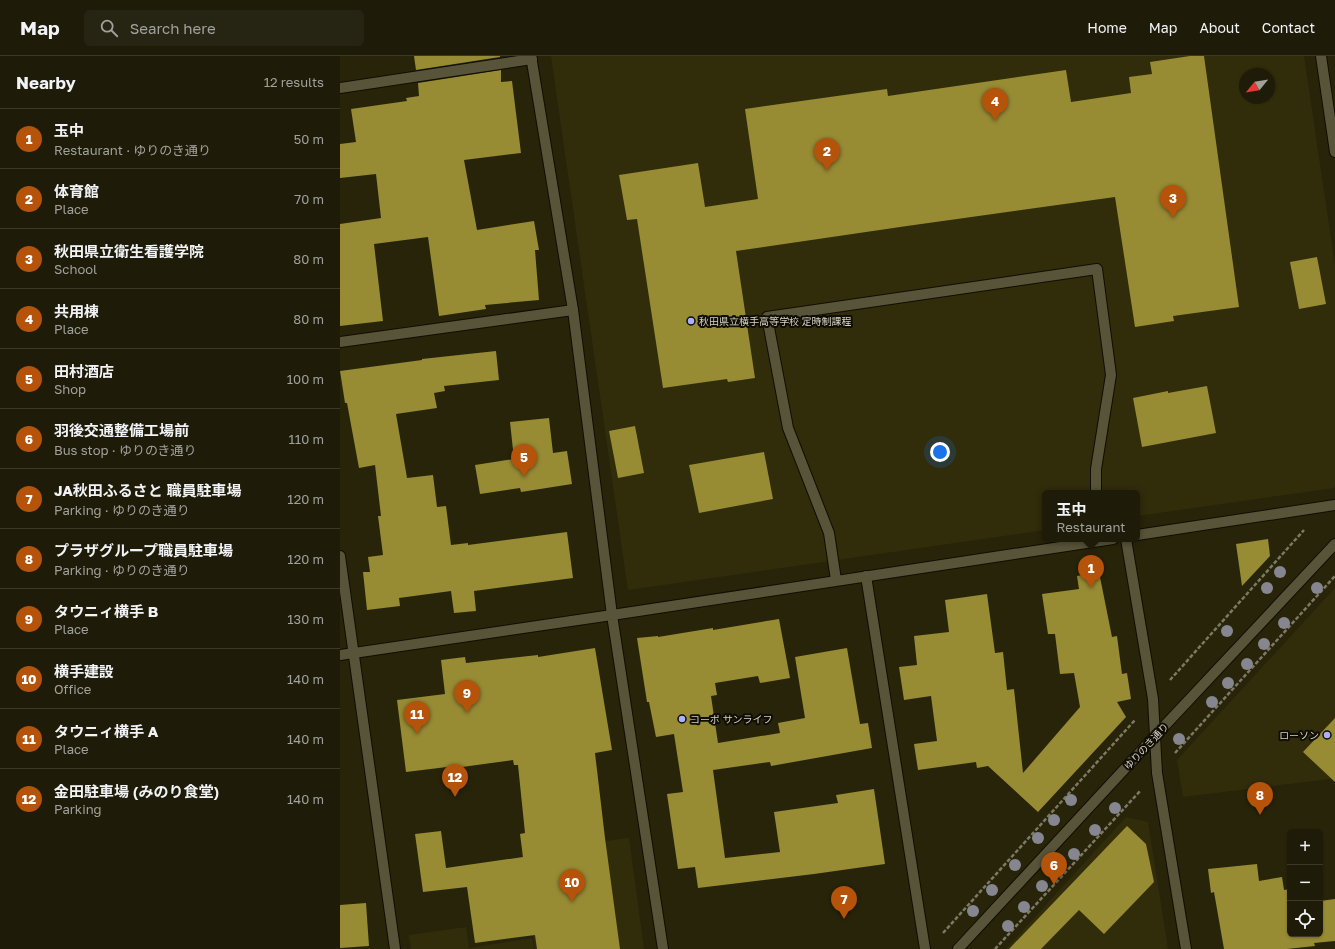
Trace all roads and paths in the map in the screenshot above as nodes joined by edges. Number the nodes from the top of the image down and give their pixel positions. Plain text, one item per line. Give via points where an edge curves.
1 (1321, 56) edge
2 (531, 58) edge
3 (340, 88) edge
4 (1335, 152) edge
5 (573, 310) junction
6 (340, 342) edge
7 (1096, 490) edge
8 (1330, 505) edge
9 (1140, 535) edge
10 (1084, 542) edge
11 (1127, 542) edge
12 (1335, 544) edge
13 (340, 556) edge
14 (866, 576) junction
15 (836, 580) junction
16 (612, 615) junction
17 (354, 653) junction
18 (340, 655) edge
19 (1153, 699) junction
20 (1156, 735) junction
21 (940, 937) dead end
22 (395, 949) edge
23 (663, 949) edge
24 (925, 949) edge
25 (958, 949) edge
26 (1186, 949) edge

1 - 4 street
2 - 3 street
2 - 5 street
5 - 6 street
5 - 16 street
7 - 15 street via 1096,470 1111,374 1097,269 767,317 788,428 829,534
8 - 9 street
8 - 19 path
10 - 14 street
11 - 19 street
12 - 20 street, ゆりのき通り
13 - 17 street
14 - 15 street
14 - 24 street
15 - 16 street
16 - 17 street
16 - 23 street
17 - 18 street
17 - 22 street
19 - 20 street
19 - 21 path
20 - 25 street, ゆりのき通り
20 - 26 street via 1157,773

